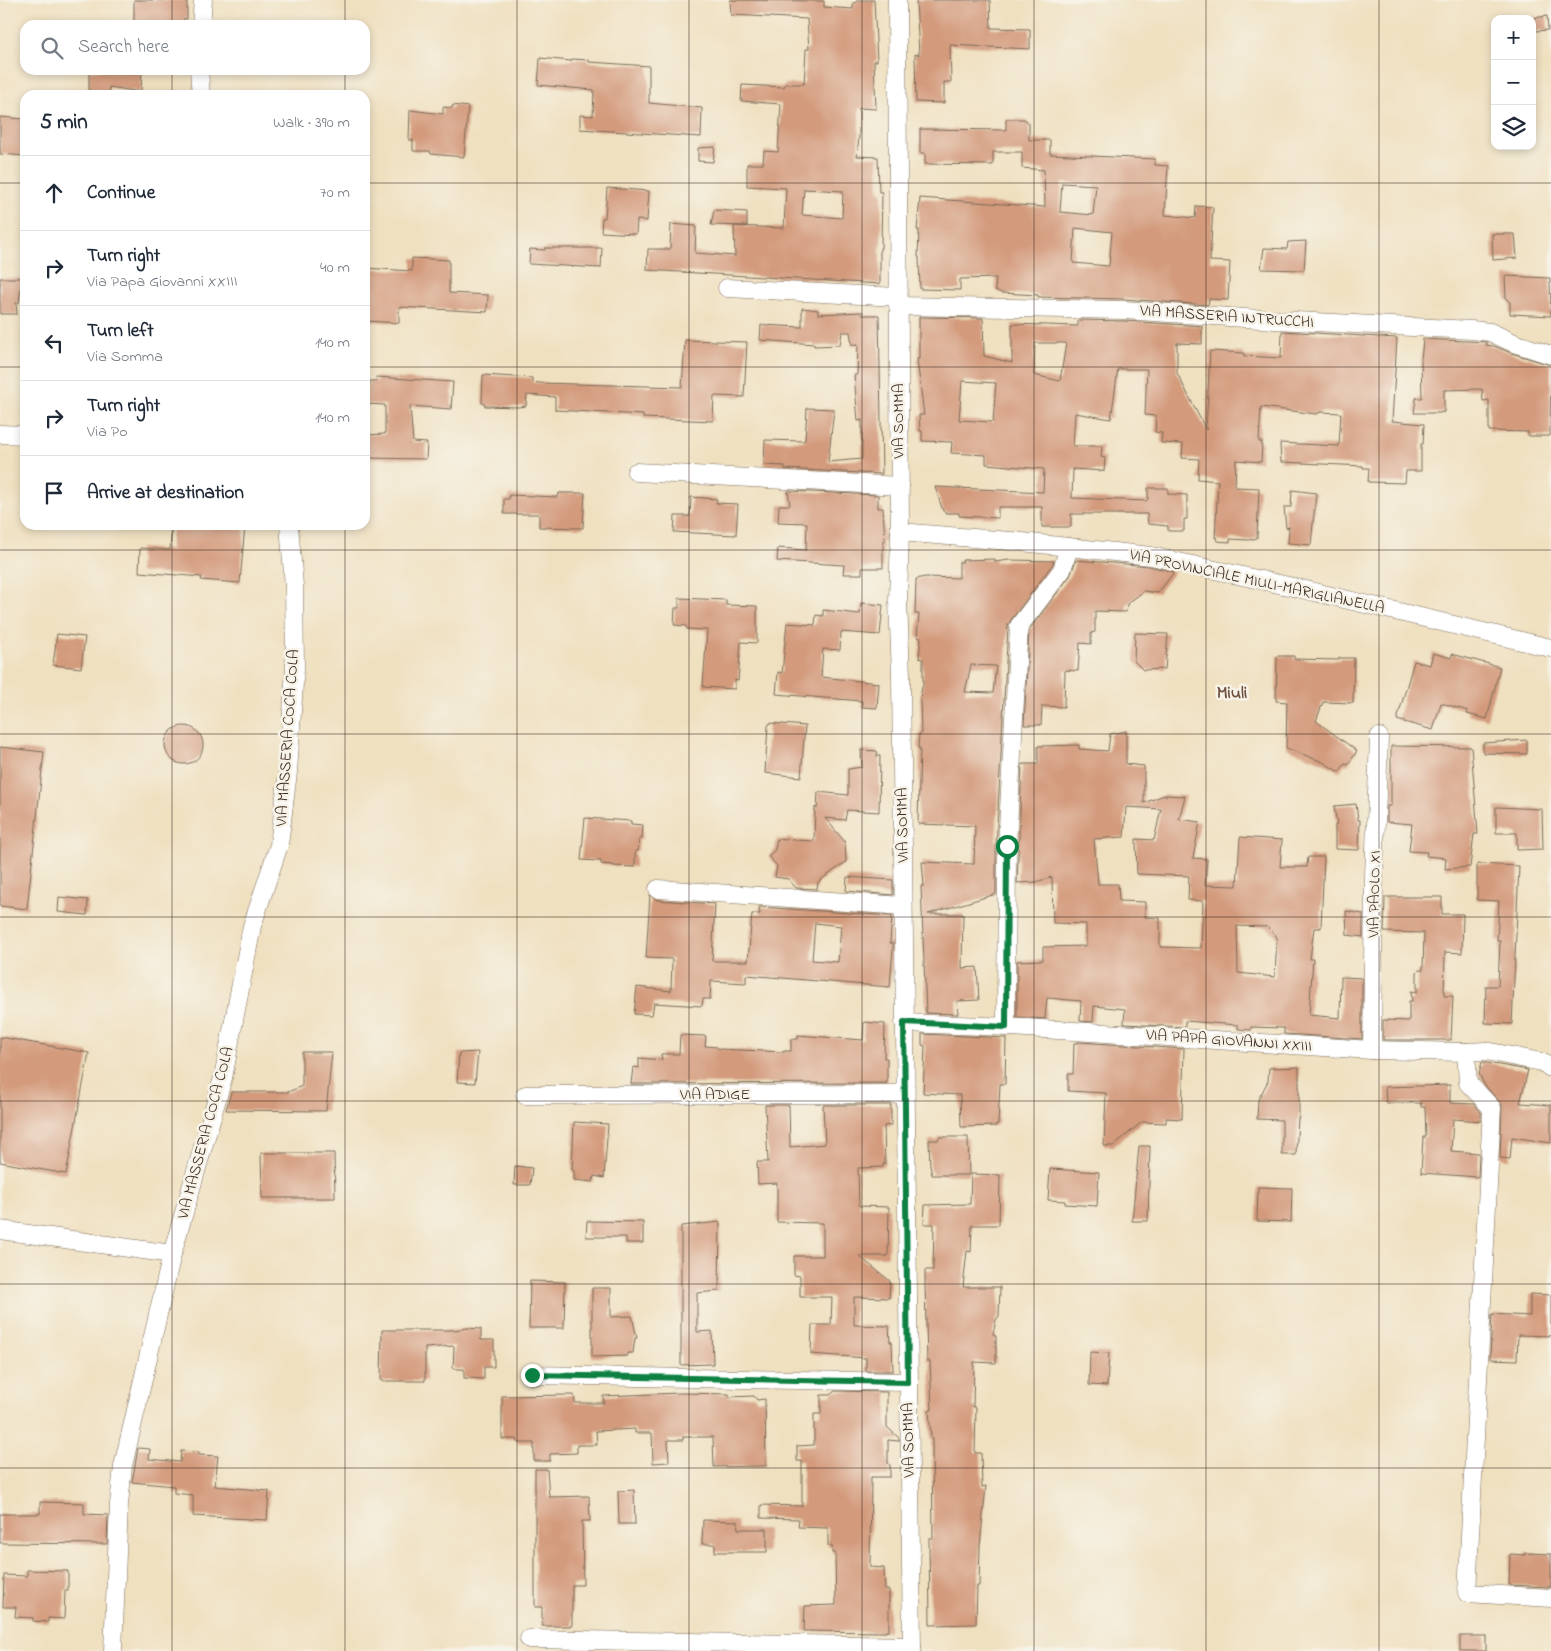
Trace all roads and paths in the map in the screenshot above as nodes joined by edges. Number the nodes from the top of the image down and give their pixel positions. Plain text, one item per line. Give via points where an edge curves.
1 (203, 0) edge
2 (897, 0) edge
3 (201, 20) edge
4 (199, 75) edge
5 (201, 90) edge
6 (727, 288) dead end
7 (898, 302) junction
8 (1551, 355) edge
9 (0, 434) edge
10 (20, 435) edge
11 (636, 472) dead end
12 (900, 486) junction
13 (289, 530) edge
14 (900, 532) junction
15 (1069, 547) junction
16 (1551, 648) edge
17 (1379, 737) dead end
18 (658, 889) dead end
19 (903, 906) junction
20 (904, 1022) junction
21 (1006, 1027) junction
22 (1372, 1050) junction
23 (1466, 1052) junction
24 (1551, 1068) edge
25 (905, 1094) junction
26 (525, 1095) dead end
27 (0, 1230) edge
28 (172, 1254) junction
29 (532, 1375) dead end
30 (908, 1382) junction
31 (1551, 1598) edge
32 (529, 1638) dead end
33 (912, 1649) edge
34 (113, 1651) edge

1 - 3 street
2 - 7 street, VIA SOMMA
4 - 5 street
6 - 7 street, VIA MASSERIA INTRUCCHI
7 - 8 street, VIA MASSERIA INTRUCCHI via 1124,310 1472,330 1490,332
7 - 12 street, VIA SOMMA
9 - 10 street
11 - 12 street
12 - 14 street, VIA SOMMA
13 - 28 street, VIA MASSERIA COCA COLA via 295,668 279,845 252,926 223,1078
14 - 15 street, VIA PROVINCIALE MIULI-MARIGLIANELLA
14 - 19 street, VIA SOMMA via 898,601
15 - 16 street, VIA PROVINCIALE MIULI-MARIGLIANELLA via 1151,556
15 - 21 street via 1062,570 1019,626 1007,846
17 - 22 street, VIA PAOLO XI
18 - 19 street
19 - 20 street, VIA SOMMA
20 - 21 street, VIA PAPA GIOVANNI XXIII
20 - 25 street, VIA SOMMA
21 - 22 street, VIA PAPA GIOVANNI XXIII
22 - 23 street, VIA PAPA GIOVANNI XXIII
23 - 24 street, VIA PAPA GIOVANNI XXIII via 1486,1050 1541,1062
23 - 31 street via 1468,1084 1492,1108 1467,1593
25 - 26 street, VIA ADIGE
25 - 30 street, VIA SOMMA
27 - 28 street
28 - 34 street, VIA MASSERIA COCA COLA via 123,1466
29 - 30 street
30 - 33 street, VIA SOMMA
32 - 33 street

